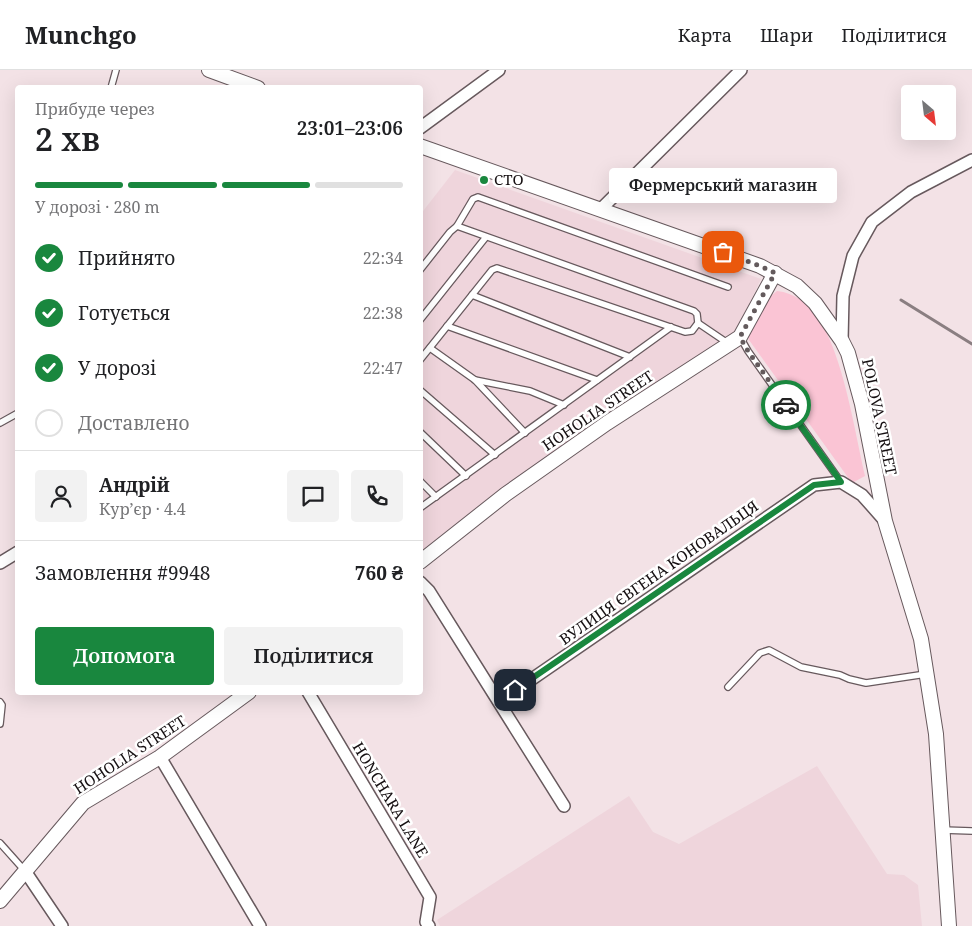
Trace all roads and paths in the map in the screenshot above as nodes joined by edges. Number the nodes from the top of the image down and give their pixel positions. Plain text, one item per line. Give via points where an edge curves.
1 (116, 70) edge
2 (498, 70) edge
3 (741, 70) edge
4 (213, 71) edge
5 (112, 85) edge
6 (250, 85) edge
7 (423, 126) edge
8 (423, 147) edge
9 (972, 160) edge
10 (601, 209) junction
11 (457, 226) junction
12 (486, 237) junction
13 (423, 266) edge
14 (775, 273) junction
15 (728, 287) dead end
16 (472, 295) junction
17 (423, 316) edge
18 (698, 323) junction
19 (447, 326) junction
20 (671, 327) junction
21 (735, 340) junction
22 (842, 341) junction
23 (430, 348) junction
24 (423, 356) edge
25 (630, 357) junction
26 (476, 380) junction
27 (597, 380) junction
28 (423, 393) edge
29 (564, 405) junction
30 (15, 415) edge
31 (0, 423) edge
32 (525, 434) junction
33 (423, 435) edge
34 (495, 455) junction
35 (466, 476) junction
36 (841, 482) junction
37 (423, 484) edge
38 (436, 497) junction
39 (423, 506) edge
40 (885, 521) junction
41 (15, 554) edge
42 (423, 560) edge
43 (0, 563) edge
44 (423, 585) edge
45 (926, 674) junction
46 (728, 687) dead end
47 (244, 695) edge
48 (310, 695) edge
49 (500, 701) junction
50 (0, 702) edge
51 (0, 724) edge
52 (160, 758) junction
53 (564, 806) dead end
54 (942, 830) junction
55 (972, 831) edge
56 (0, 843) edge
57 (25, 871) junction
58 (0, 901) edge
59 (62, 926) edge
60 (260, 926) edge
61 (429, 926) edge
62 (949, 926) edge

1 - 5 lane
2 - 7 street
3 - 10 street
4 - 6 street
8 - 10 street, POLOVA STREET
9 - 22 street via 911,192 872,222 853,256 843,296
10 - 14 street, POLOVA STREET
11 - 12 lane
11 - 13 lane
11 - 15 lane via 478,197
12 - 17 lane
12 - 18 lane via 694,311
14 - 21 street, HOHOLIA STREET
14 - 22 street, POLOVA STREET via 797,286 815,303
16 - 19 lane
16 - 20 lane via 492,270 498,268
16 - 25 lane
18 - 20 lane via 686,332
18 - 21 lane
19 - 23 lane
19 - 27 lane
20 - 25 lane
21 - 36 lane via 748,351
21 - 42 street, HOHOLIA STREET via 607,423 506,494
22 - 40 street, POLOVA STREET via 862,404
23 - 24 lane
23 - 26 lane
25 - 27 lane
26 - 29 lane via 530,391
26 - 32 lane
27 - 29 lane
28 - 34 lane
29 - 32 lane
30 - 31 lane
32 - 34 lane
33 - 35 lane
34 - 35 lane
35 - 38 lane
36 - 40 street via 862,495
36 - 49 street, ВУЛИЦЯ ЄВГЕНА КОНОВАЛЬЦЯ via 814,485
37 - 38 lane
38 - 39 lane
40 - 45 street, POLOVA STREET via 921,639
41 - 43 street
44 - 49 street
45 - 46 lane via 866,683 801,666 769,650 760,653
45 - 54 street, POLOVA STREET via 936,734
47 - 52 street, HOHOLIA STREET
48 - 61 street, HONCHARA LANE via 430,897 426,922
49 - 53 street
50 - 51 lane
52 - 57 street, HOHOLIA STREET via 83,803
52 - 60 street
54 - 55 lane
54 - 62 street, POLOVA STREET
56 - 57 lane
57 - 58 street, HOHOLIA STREET
57 - 59 street

